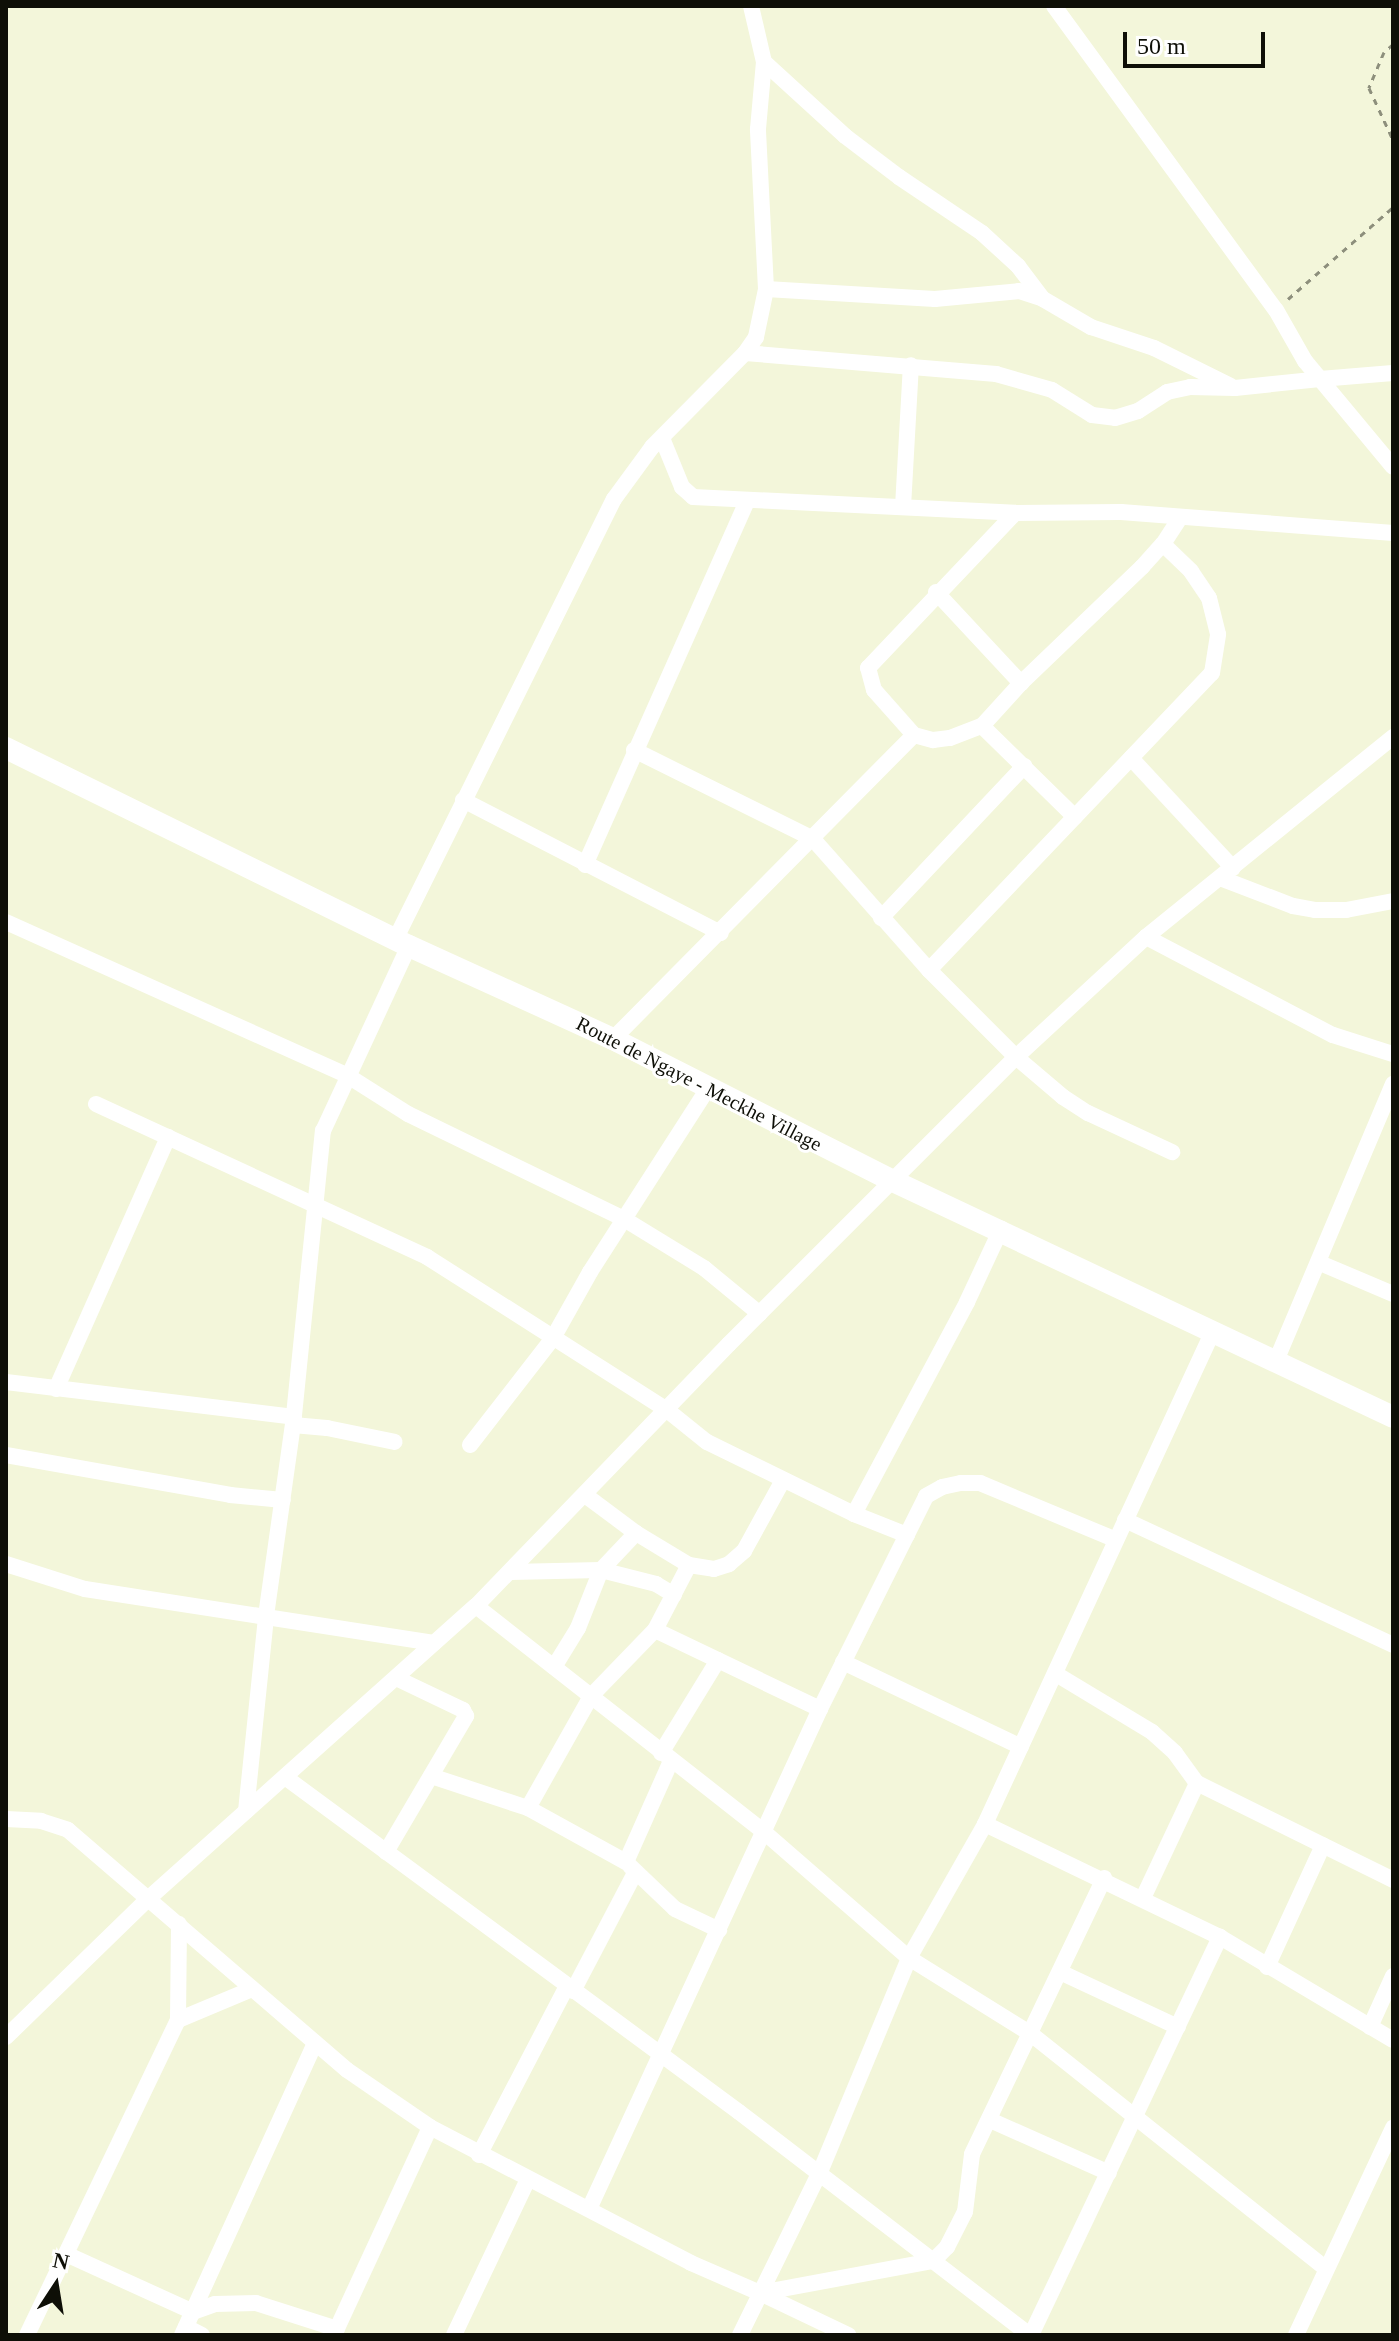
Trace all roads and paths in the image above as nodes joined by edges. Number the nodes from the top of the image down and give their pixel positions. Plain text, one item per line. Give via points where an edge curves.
1 (751, 6) edge
2 (1054, 6) edge
3 (1393, 44) edge
4 (764, 62) junction
5 (1393, 140) edge
6 (1393, 207) edge
7 (766, 289) junction
8 (1043, 299) junction
9 (1276, 310) junction
10 (745, 353) junction
11 (911, 365) junction
12 (1393, 373) edge
13 (1320, 379) junction
14 (1235, 388) junction
15 (662, 438) junction
16 (1393, 467) edge
17 (747, 501) junction
18 (903, 507) junction
19 (1015, 513) junction
20 (1179, 519) junction
21 (1393, 533) edge
22 (1163, 544) junction
23 (936, 592) junction
24 (1021, 683) junction
25 (982, 726) junction
26 (914, 735) junction
27 (1393, 737) edge
28 (6, 748) edge
29 (634, 750) junction
30 (1131, 758) junction
31 (1024, 766) junction
32 (463, 800) junction
33 (1075, 817) junction
34 (813, 839) junction
35 (585, 865) junction
36 (1226, 873) junction
37 (1393, 901) edge
38 (881, 918) junction
39 (6, 922) edge
40 (721, 933) junction
41 (1146, 937) junction
42 (403, 942) junction
43 (929, 970) junction
44 (613, 1039) junction
45 (1393, 1054) edge
46 (1016, 1057) junction
47 (348, 1076) junction
48 (1393, 1084) edge
49 (708, 1088) junction
50 (96, 1104) dead end
51 (168, 1137) junction
52 (1172, 1152) dead end
53 (891, 1180) junction
54 (315, 1204) junction
55 (624, 1219) junction
56 (1001, 1229) junction
57 (1320, 1263) junction
58 (1393, 1294) edge
59 (760, 1314) junction
60 (1213, 1331) junction
61 (553, 1338) junction
62 (1276, 1361) junction
63 (6, 1382) edge
64 (56, 1389) junction
65 (667, 1410) junction
66 (1393, 1417) edge
67 (293, 1421) junction
68 (395, 1442) dead end
69 (470, 1445) dead end
70 (6, 1455) edge
71 (783, 1480) junction
72 (585, 1495) junction
73 (283, 1500) junction
74 (854, 1514) junction
75 (1125, 1520) junction
76 (636, 1533) junction
77 (907, 1535) junction
78 (1116, 1540) junction
79 (6, 1564) edge
80 (689, 1565) junction
81 (601, 1570) junction
82 (510, 1572) junction
83 (674, 1595) junction
84 (476, 1606) junction
85 (266, 1616) junction
86 (655, 1630) junction
87 (434, 1643) junction
88 (1393, 1645) edge
89 (718, 1660) junction
90 (843, 1662) junction
91 (554, 1667) junction
92 (1056, 1674) junction
93 (396, 1678) junction
94 (591, 1696) junction
95 (820, 1709) junction
96 (1021, 1747) junction
97 (666, 1757) junction
98 (431, 1776) junction
99 (285, 1777) junction
100 (1197, 1783) junction
101 (528, 1808) junction
102 (246, 1811) junction
103 (6, 1819) edge
104 (985, 1824) junction
105 (764, 1832) junction
106 (1323, 1845) junction
107 (386, 1852) junction
108 (630, 1868) junction
109 (1104, 1878) junction
110 (1393, 1880) edge
111 (149, 1898) junction
112 (1143, 1898) junction
113 (179, 1924) junction
114 (719, 1930) junction
115 (1220, 1937) junction
116 (909, 1958) junction
117 (1267, 1967) junction
118 (1060, 1972) junction
119 (1393, 1976) edge
120 (570, 1988) junction
121 (252, 1989) junction
122 (178, 2020) junction
123 (1178, 2027) junction
124 (1370, 2027) junction
125 (1031, 2034) junction
126 (6, 2037) edge
127 (1393, 2040) edge
128 (315, 2043) junction
129 (661, 2055) junction
130 (1137, 2119) junction
131 (990, 2120) junction
132 (430, 2127) junction
133 (1393, 2128) edge
134 (479, 2155) junction
135 (820, 2172) junction
136 (1109, 2173) junction
137 (528, 2179) junction
138 (590, 2207) junction
139 (66, 2254) junction
140 (933, 2261) junction
141 (1326, 2269) junction
142 (760, 2293) junction
143 (187, 2325) edge
144 (335, 2332) edge
145 (27, 2335) edge
146 (202, 2335) edge
147 (454, 2335) edge
148 (740, 2335) edge
149 (848, 2335) edge
150 (1030, 2335) edge
151 (1296, 2335) edge

1 - 4 street
2 - 9 street
3 - 5 path via 1384,52 1369,88
4 - 7 street via 758,129
4 - 8 street via 856,144 982,233 1018,266
6 - 9 path
7 - 8 street via 935,299 1019,291
7 - 10 street via 756,337
8 - 14 street via 1091,327 1154,348
9 - 13 street
10 - 11 street
10 - 15 street
11 - 14 street via 1022,379 1092,415 1115,418 1138,411 1167,392
11 - 18 street
12 - 13 street
13 - 14 street
13 - 16 street
15 - 17 street via 682,487 693,497
15 - 32 street via 614,499
17 - 18 street
17 - 29 street
18 - 19 street
19 - 20 street via 1121,512
19 - 23 street
20 - 21 street
20 - 22 street
22 - 24 street
22 - 30 street via 1209,598 1218,634 1216,659 1212,673
23 - 24 street
23 - 26 street via 868,668 874,690
24 - 25 street
25 - 26 street via 950,738
25 - 31 street
26 - 34 street
27 - 36 street
28 - 42 main road, Route de Ngaye - Meckhe Village
29 - 34 street
29 - 35 street
30 - 33 street
30 - 36 street
31 - 33 street
31 - 38 street
32 - 35 street
32 - 42 street
33 - 43 street
34 - 38 street
34 - 40 street
35 - 40 street
36 - 37 street via 1293,906 1315,910
36 - 41 street
38 - 43 street
39 - 47 street
40 - 44 street
41 - 45 street via 1333,1035
41 - 46 street
42 - 44 main road, Route de Ngaye - Meckhe Village
42 - 47 street
43 - 46 street
44 - 49 main road, Route de Ngaye - Meckhe Village
46 - 52 street via 1088,1113
46 - 53 street
47 - 54 street via 323,1131
47 - 55 street via 408,1114
48 - 57 street
49 - 53 main road, Route de Ngaye - Meckhe Village
49 - 55 street
50 - 51 street
51 - 54 street
51 - 64 street
53 - 56 main road, Route de Ngaye - Meckhe Village
53 - 59 street
54 - 61 street via 427,1257
54 - 67 street
55 - 59 street via 704,1268
55 - 61 street
56 - 60 main road, Route de Ngaye - Meckhe Village
56 - 74 street
57 - 58 street
57 - 62 street
59 - 65 street
60 - 62 main road, Route de Ngaye - Meckhe Village
60 - 75 street
61 - 65 street
61 - 69 street
62 - 66 main road, Route de Ngaye - Meckhe Village
63 - 64 street
64 - 67 street
65 - 71 street via 707,1442
65 - 72 street
67 - 68 street
67 - 73 street
70 - 73 street
71 - 74 street
71 - 80 street via 744,1551 714,1569
72 - 76 street
72 - 82 street
73 - 85 street
74 - 77 street
75 - 78 street
75 - 88 street
76 - 80 street
76 - 81 street
77 - 78 street via 926,1496 961,1483 980,1483
77 - 90 street
78 - 92 street
79 - 85 street via 85,1589
80 - 83 street
81 - 82 street
81 - 83 street via 656,1584
81 - 91 street via 578,1628
82 - 84 street
83 - 86 street
84 - 87 street
84 - 91 street
85 - 87 street
85 - 102 street
86 - 89 street
86 - 94 street
87 - 93 street
89 - 95 street
89 - 97 street
90 - 95 street
90 - 96 street
91 - 94 street
92 - 96 street
92 - 100 street via 1152,1732
93 - 98 street via 466,1716
93 - 99 street
94 - 97 street
94 - 101 street
95 - 105 street
96 - 104 street
97 - 105 street
97 - 108 street
98 - 101 street
98 - 107 street
99 - 102 street
99 - 107 street
100 - 106 street
100 - 112 street
101 - 108 street
102 - 111 street
103 - 111 street via 41,1821 68,1830
104 - 109 street
104 - 116 street
105 - 114 street
105 - 116 street
106 - 110 street
106 - 117 street
107 - 120 street
108 - 114 street via 675,1909
108 - 120 street
109 - 112 street
109 - 118 street
111 - 113 street
111 - 126 street
112 - 115 street
113 - 121 street
113 - 122 street
114 - 129 street
115 - 117 street
115 - 123 street
116 - 125 street
116 - 135 street
117 - 124 street
118 - 123 street
118 - 125 street
119 - 124 street
120 - 129 street
120 - 134 street
121 - 122 street
121 - 128 street
122 - 139 street
123 - 130 street
124 - 127 street
125 - 130 street
125 - 131 street
128 - 132 street
128 - 143 street
129 - 135 street
129 - 138 street
130 - 136 street
130 - 141 street
131 - 136 street
131 - 140 street via 972,2154 959,2228
132 - 134 street
132 - 144 street
133 - 141 street
134 - 137 street
135 - 140 street
135 - 142 street
136 - 150 street
137 - 138 street
137 - 147 street
138 - 142 street via 691,2263
139 - 143 street
139 - 145 street
140 - 142 street
140 - 150 street
141 - 151 street
142 - 148 street
142 - 149 street
143 - 144 street via 215,2304 256,2303
143 - 146 street

